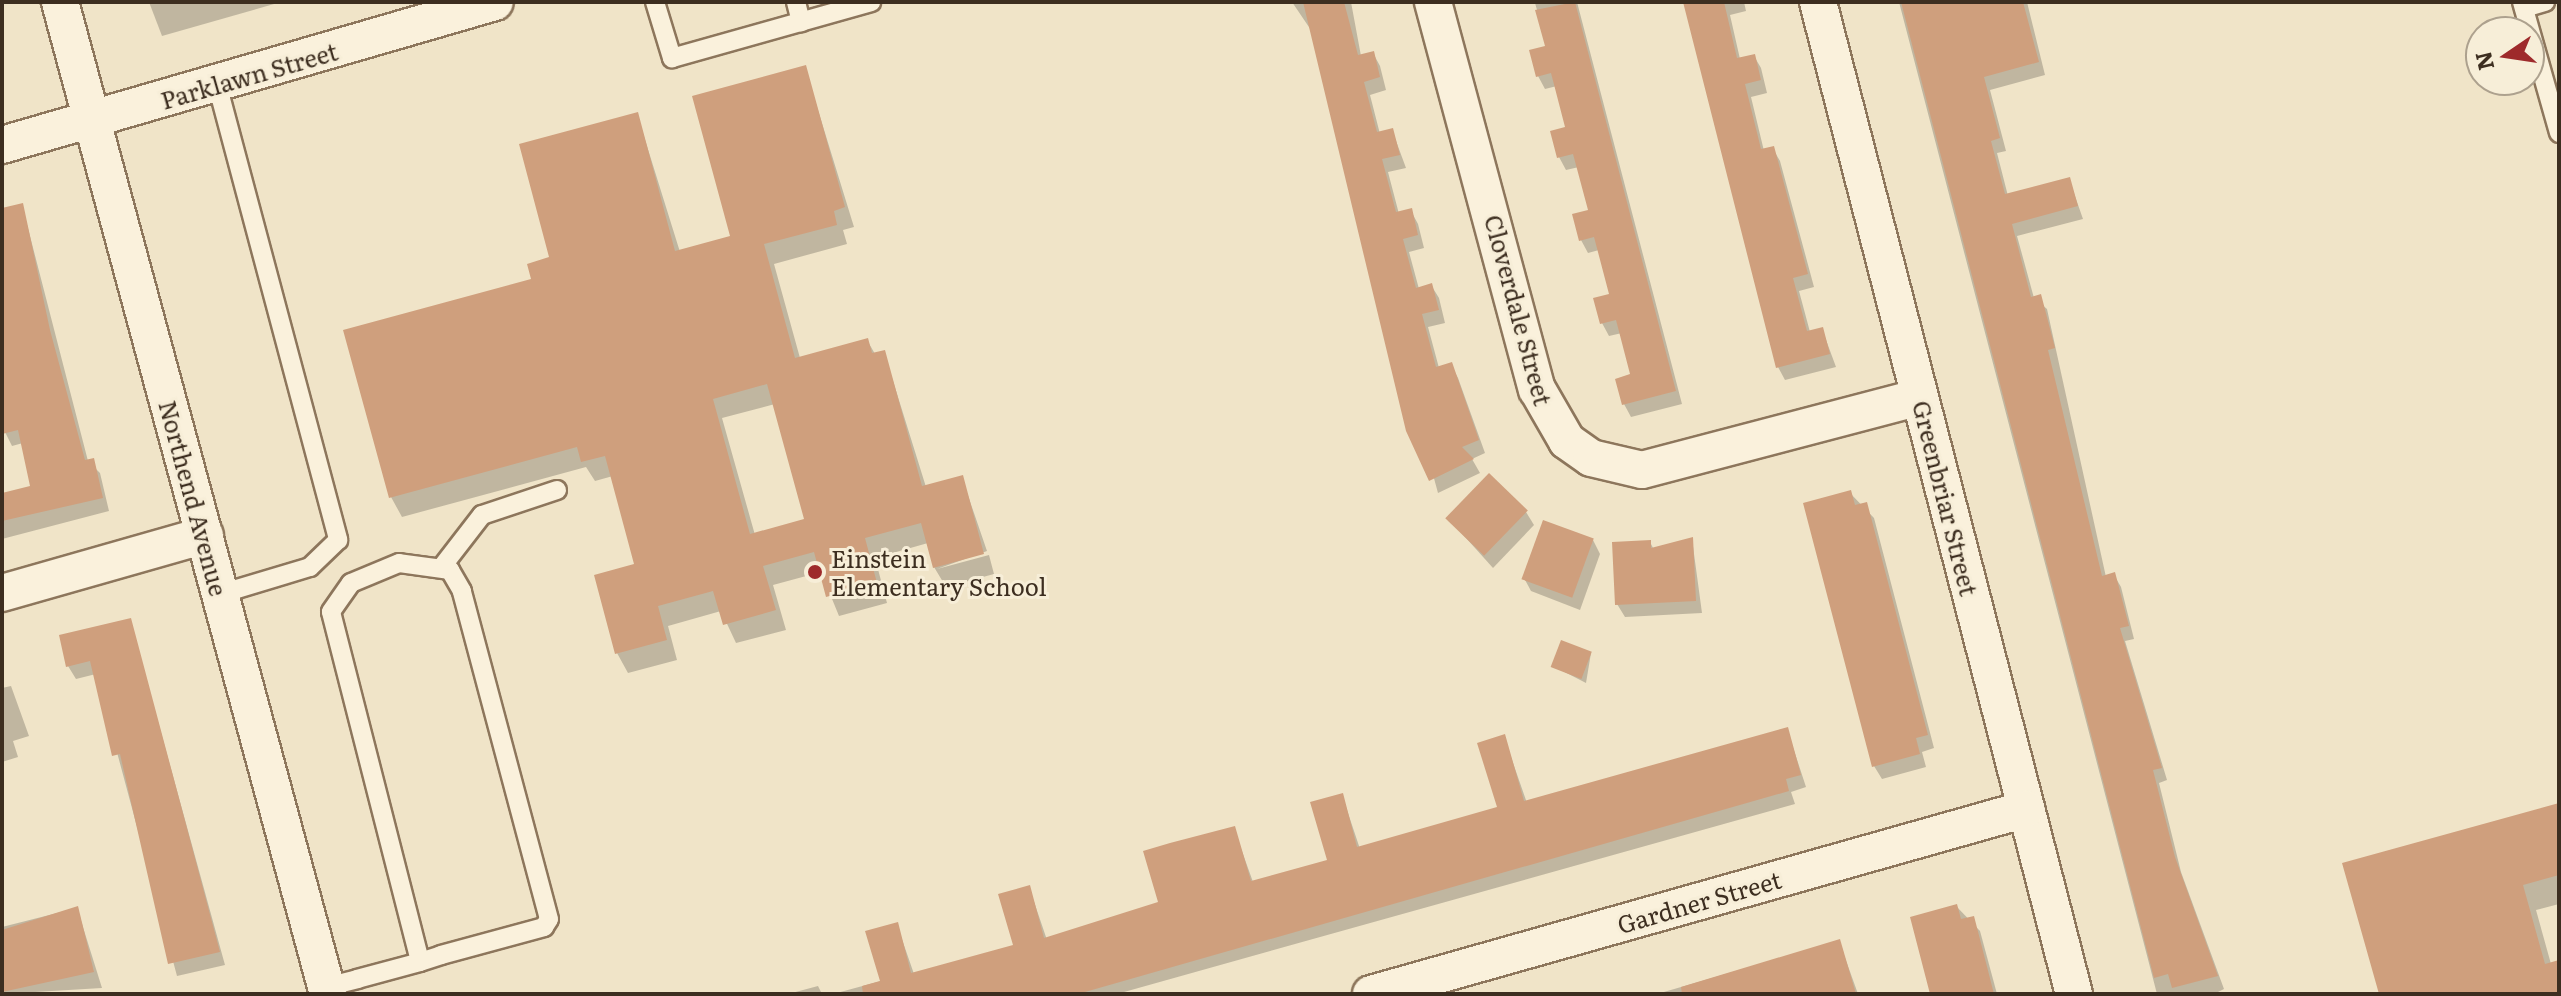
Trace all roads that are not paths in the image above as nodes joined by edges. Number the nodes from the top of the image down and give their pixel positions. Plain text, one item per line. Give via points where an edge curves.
1 (60, 2) edge
2 (495, 2) edge
3 (655, 2) edge
4 (796, 2) edge
5 (871, 2) edge
6 (1433, 2) edge
7 (1818, 2) edge
8 (2545, 2) edge
9 (2523, 5) edge
10 (801, 22) junction
11 (217, 84) junction
12 (92, 121) junction
13 (2559, 133) edge
14 (2, 145) edge
15 (1920, 397) junction
16 (557, 490) dead end
17 (205, 535) junction
18 (441, 568) junction
19 (2, 593) edge
20 (220, 594) junction
21 (2026, 809) junction
22 (420, 962) junction
23 (318, 992) edge
24 (1371, 994) edge
25 (2074, 994) edge

1 - 12 street, Northend Avenue
2 - 11 street, Parklawn Street
3 - 10 lane via 672,58
4 - 10 lane
5 - 10 lane
6 - 15 street, Cloverdale Street via 1537,389 1567,441 1591,458 1642,470
7 - 15 street, Greenbriar Street
8 - 9 lane
9 - 13 lane
11 - 12 street, Parklawn Street
11 - 20 lane via 338,540 310,567
12 - 14 street, Parklawn Street
12 - 17 street, Northend Avenue
15 - 21 street, Greenbriar Street
16 - 18 lane via 482,515
17 - 19 street
17 - 20 street, Northend Avenue
18 - 22 lane via 394,565 351,583 331,612
18 - 22 lane via 462,591 549,919 544,927
20 - 23 street, Northend Avenue
21 - 24 street, Gardner Street
21 - 25 street, Greenbriar Street
22 - 23 lane

